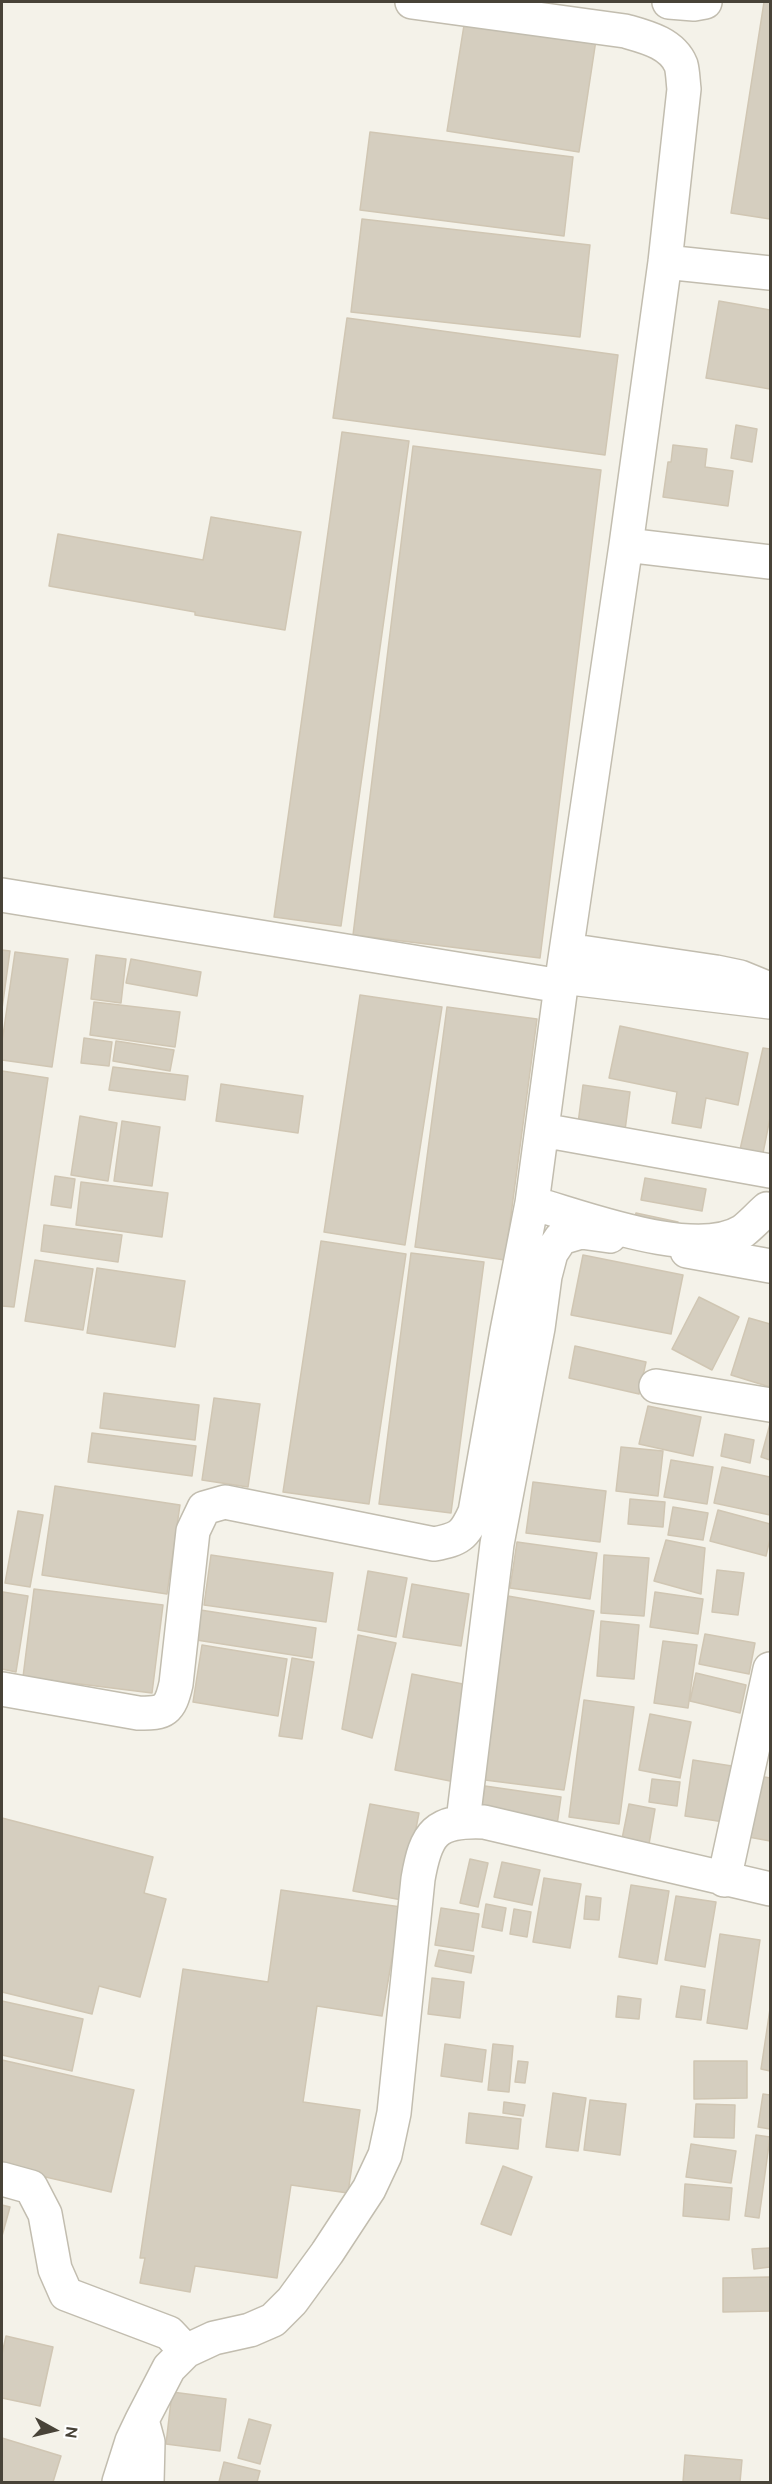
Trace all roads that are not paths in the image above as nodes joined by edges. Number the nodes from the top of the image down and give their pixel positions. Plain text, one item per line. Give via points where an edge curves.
1 (412, 2) edge
2 (669, 2) edge
3 (705, 2) edge
4 (665, 262) junction
5 (771, 273) edge
6 (626, 545) junction
7 (771, 562) edge
8 (2, 895) edge
9 (563, 971) junction
10 (771, 992) edge
11 (771, 1002) edge
12 (542, 1130) junction
13 (771, 1172) edge
14 (532, 1203) junction
15 (769, 1204) edge
16 (771, 1266) edge
17 (656, 1386) dead end
18 (771, 1405) edge
19 (771, 1670) edge
20 (2, 1689) edge
21 (463, 1821) junction
22 (724, 1880) junction
23 (771, 1889) edge
24 (2, 2179) edge
25 (186, 2351) junction
26 (142, 2420) junction
27 (119, 2482) edge
28 (147, 2482) edge

1 - 4 street via 625,31 669,49 681,65 684,89
2 - 3 street
4 - 5 street
4 - 6 street
6 - 7 street
6 - 9 street
8 - 9 street
9 - 10 street via 716,972 740,977
9 - 11 street
9 - 12 street
12 - 13 street
12 - 14 street
14 - 15 street via 683,1241 717,1240 742,1231
14 - 20 street via 475,1512 466,1532 434,1544 225,1502 214,1504 204,1508 193,1531 176,1684 172,1700 164,1710 138,1713
16 - 21 street via 581,1232 561,1238 552,1253 497,1544
17 - 18 street
19 - 22 street
21 - 22 street via 483,1821
21 - 25 street via 430,1835 422,1854 394,2113 385,2155 369,2189 292,2301 273,2320
22 - 23 street
24 - 25 street via 31,2187 45,2214 55,2269 66,2294 169,2333
25 - 26 street via 169,2368
26 - 27 street
26 - 28 street via 148,2442

